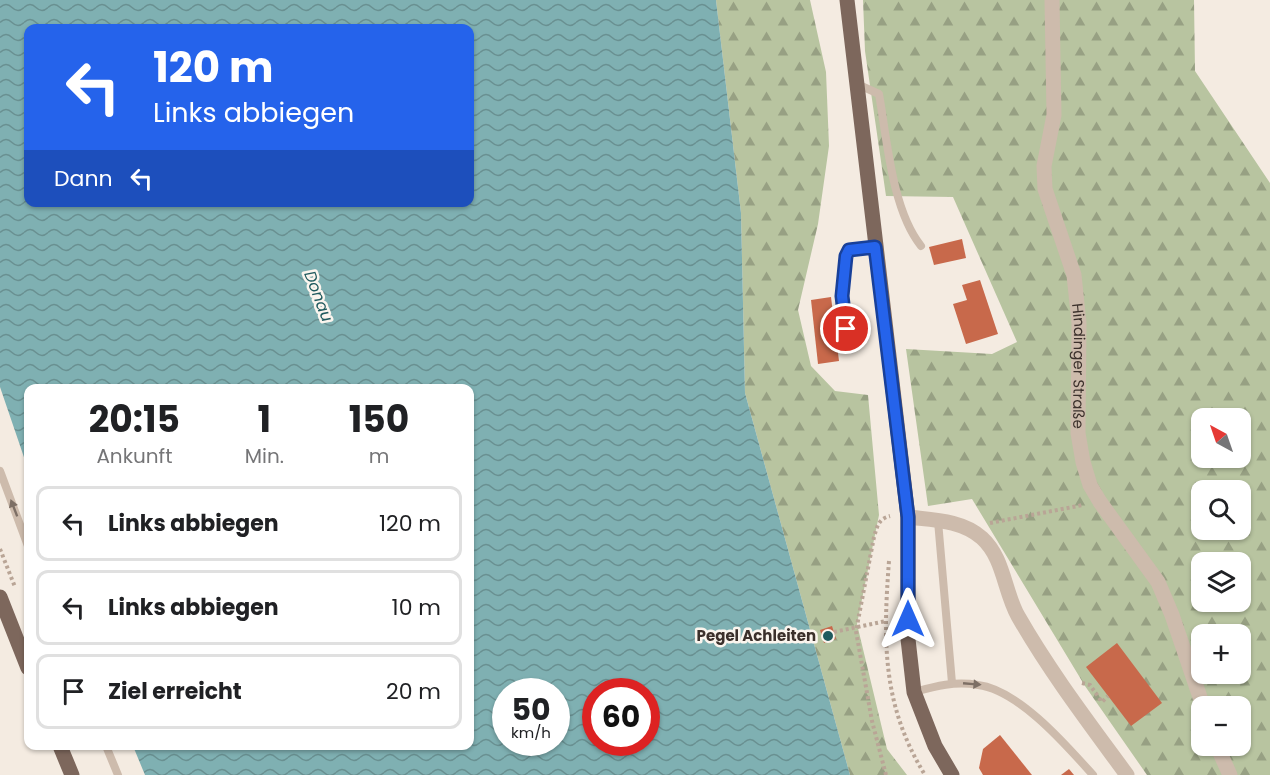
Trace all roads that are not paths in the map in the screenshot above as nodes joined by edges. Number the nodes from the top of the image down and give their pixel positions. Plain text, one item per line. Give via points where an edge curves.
1 (847, 0) edge
2 (1052, 0) edge
3 (856, 84) junction
4 (921, 246) dead end
5 (875, 247) junction
6 (848, 345) dead end
7 (0, 471) edge
8 (908, 517) junction
9 (938, 521) junction
10 (24, 535) edge
11 (0, 597) edge
12 (24, 658) edge
13 (952, 683) junction
14 (914, 692) junction
15 (1200, 696) edge
16 (62, 750) edge
17 (108, 750) edge
18 (1221, 756) edge
19 (72, 775) edge
20 (118, 775) edge
21 (952, 775) edge
22 (1093, 775) edge
23 (1127, 775) edge
24 (1230, 775) edge

1 - 3 main road
2 - 15 street, Hindinger Straße via 1054,115 1044,166 1046,189 1074,275 1079,323 1078,433 1090,485 1158,582
3 - 4 lane via 879,94 902,208
3 - 5 main road
5 - 6 lane via 849,250 846,256 842,296
5 - 8 main road
10 -> 7 lane
8 - 9 street
8 - 14 main road via 908,639
9 - 13 lane
9 - 23 street via 969,527 995,553 1016,612 1036,646
11 - 12 main road
13 - 14 lane
13 -> 22 lane via 981,685 1013,700 1049,729
14 - 21 main road via 935,746
16 - 19 main road
17 - 20 lane
18 - 24 street

